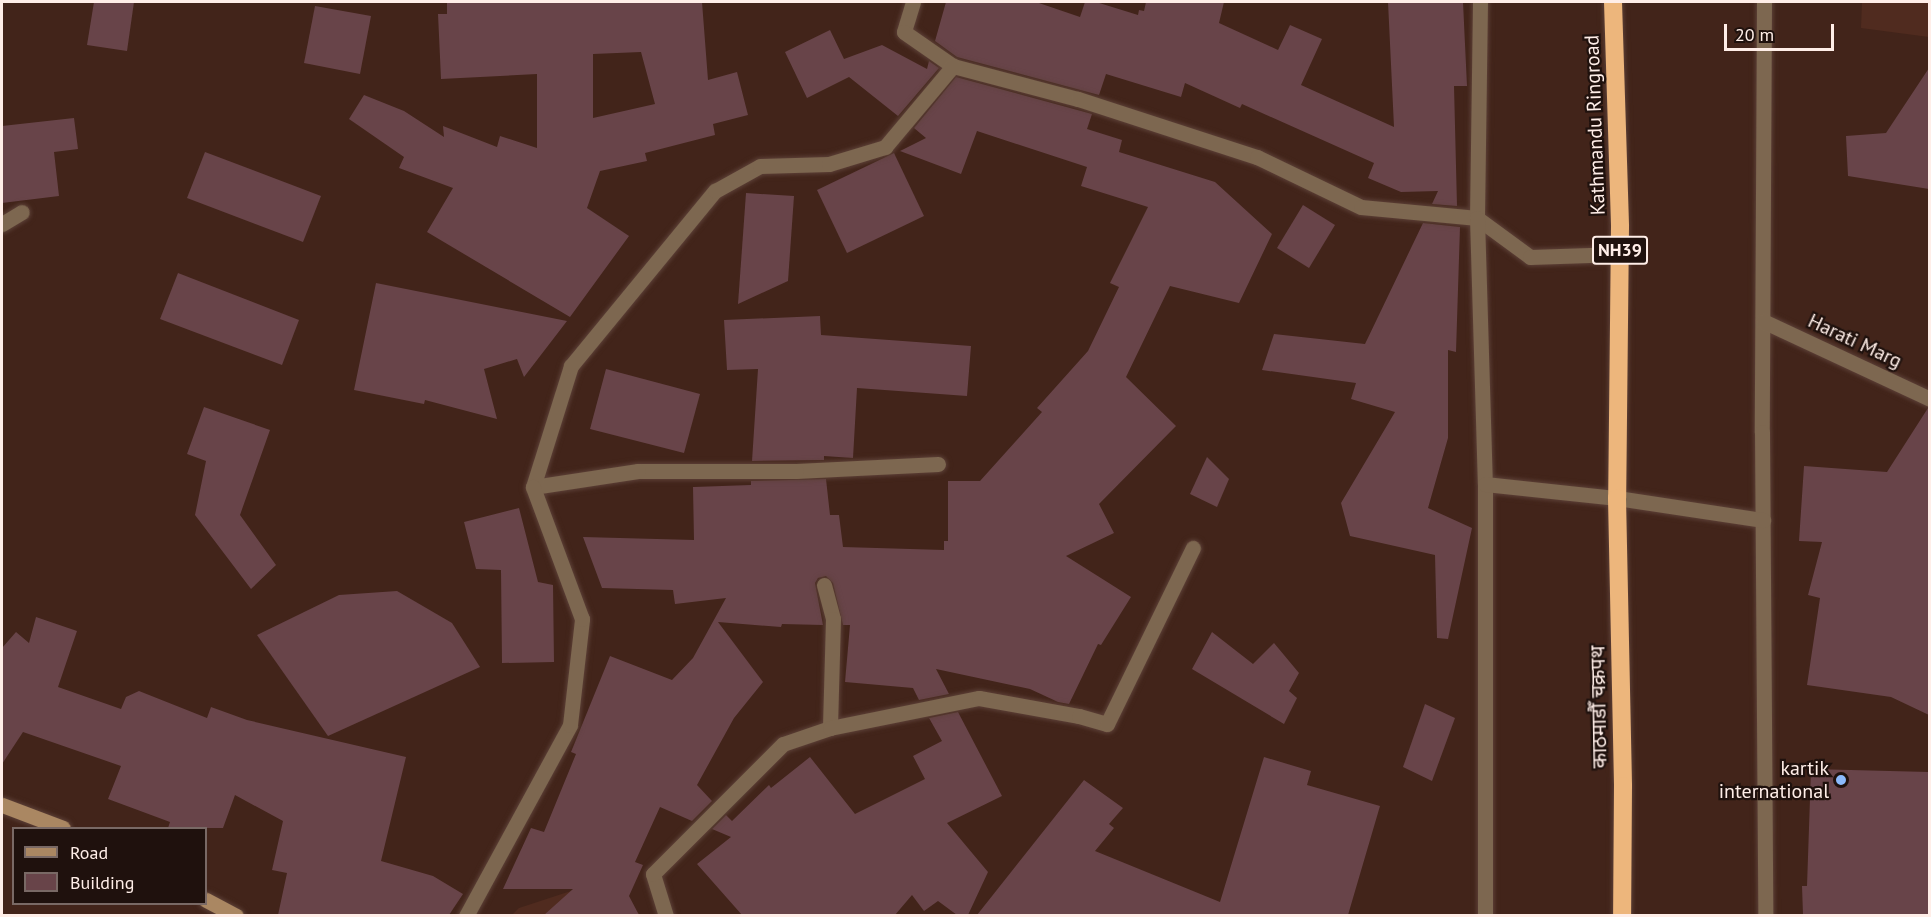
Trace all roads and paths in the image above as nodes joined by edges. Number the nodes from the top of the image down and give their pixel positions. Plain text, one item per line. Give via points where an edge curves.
1 (913, 2) edge
2 (1479, 2) edge
3 (1614, 2) edge
4 (1764, 2) edge
5 (953, 66) junction
6 (22, 212) dead end
7 (1477, 218) junction
8 (2, 224) edge
9 (1620, 254) junction
10 (1763, 321) junction
11 (1929, 399) edge
12 (938, 464) dead end
13 (1485, 484) junction
14 (533, 487) junction
15 (1617, 498) junction
16 (1763, 520) junction
17 (1193, 548) dead end
18 (824, 585) dead end
19 (830, 728) junction
20 (2, 805) edge
21 (60, 827) edge
22 (207, 900) edge
23 (236, 915) edge
24 (466, 915) edge
25 (666, 915) edge
26 (1485, 915) edge
27 (1622, 915) edge
28 (1765, 915) edge

1 - 5 street via 904,32
2 - 7 street
3 - 9 highway, Kathmandu Ringroad / NH39
4 - 10 street
5 - 7 street via 1078,99 1257,158 1361,207
5 - 14 street via 885,147 829,164 760,166 715,191 571,366
6 - 8 street
7 - 9 street via 1530,257
7 - 13 street
9 - 15 highway, Kathmandu Ringroad / NH39
10 - 11 street, Harati Marg
10 - 16 street
12 - 14 street via 796,471 638,471
13 - 15 street
13 - 26 street
14 - 24 street via 582,619 570,725
15 - 16 street
15 - 27 highway, काठमाडाैँ चक्रपथ / NH39
16 - 28 street
17 - 19 street via 1107,724 979,698
18 - 19 street via 833,619
19 - 25 street via 783,744 653,874
20 - 21 main road
22 - 23 main road

